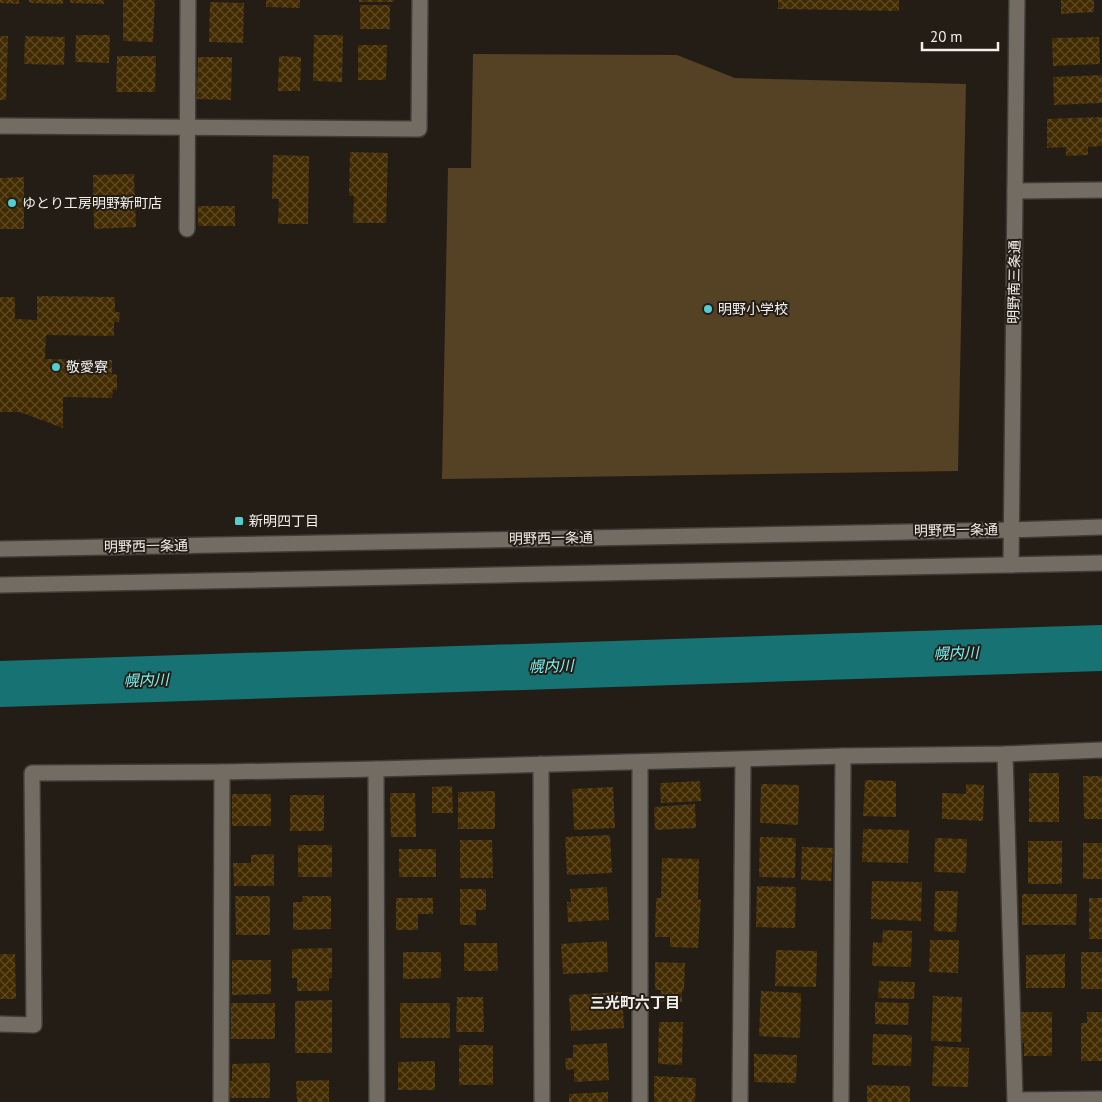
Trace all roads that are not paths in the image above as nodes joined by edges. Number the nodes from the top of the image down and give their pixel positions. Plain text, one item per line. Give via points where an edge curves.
1 (188, 0) edge
2 (420, 0) edge
3 (1017, 0) edge
4 (0, 126) edge
5 (187, 128) junction
6 (1102, 190) edge
7 (1015, 191) junction
8 (187, 229) dead end
9 (1102, 527) edge
10 (1012, 530) junction
11 (0, 548) edge
12 (1102, 563) edge
13 (1011, 565) junction
14 (0, 584) edge
15 (1102, 750) edge
16 (1006, 754) junction
17 (843, 756) junction
18 (742, 759) junction
19 (640, 762) junction
20 (541, 764) junction
21 (376, 769) junction
22 (222, 772) junction
23 (0, 1024) edge
24 (1102, 1099) edge
25 (220, 1102) edge
26 (377, 1102) edge
27 (542, 1102) edge
28 (640, 1102) edge
29 (740, 1102) edge
30 (841, 1102) edge

1 - 5 street
2 - 5 street via 419,129
3 - 7 street, 明野南三条通
4 - 5 street
5 - 8 street
6 - 7 street
7 - 10 street, 明野南三条通
9 - 10 street, 明野西一条通
10 - 11 street, 明野西一条通
10 - 13 street, 明野南三条通
12 - 13 street
13 - 14 street
15 - 16 street
16 - 17 street
16 - 24 street via 1015,1100
17 - 18 street
17 - 30 street
18 - 19 street
18 - 29 street
19 - 20 street
19 - 28 street
20 - 21 street
20 - 27 street
21 - 22 street
21 - 26 street
22 - 23 street via 32,773 34,1025
22 - 25 street

